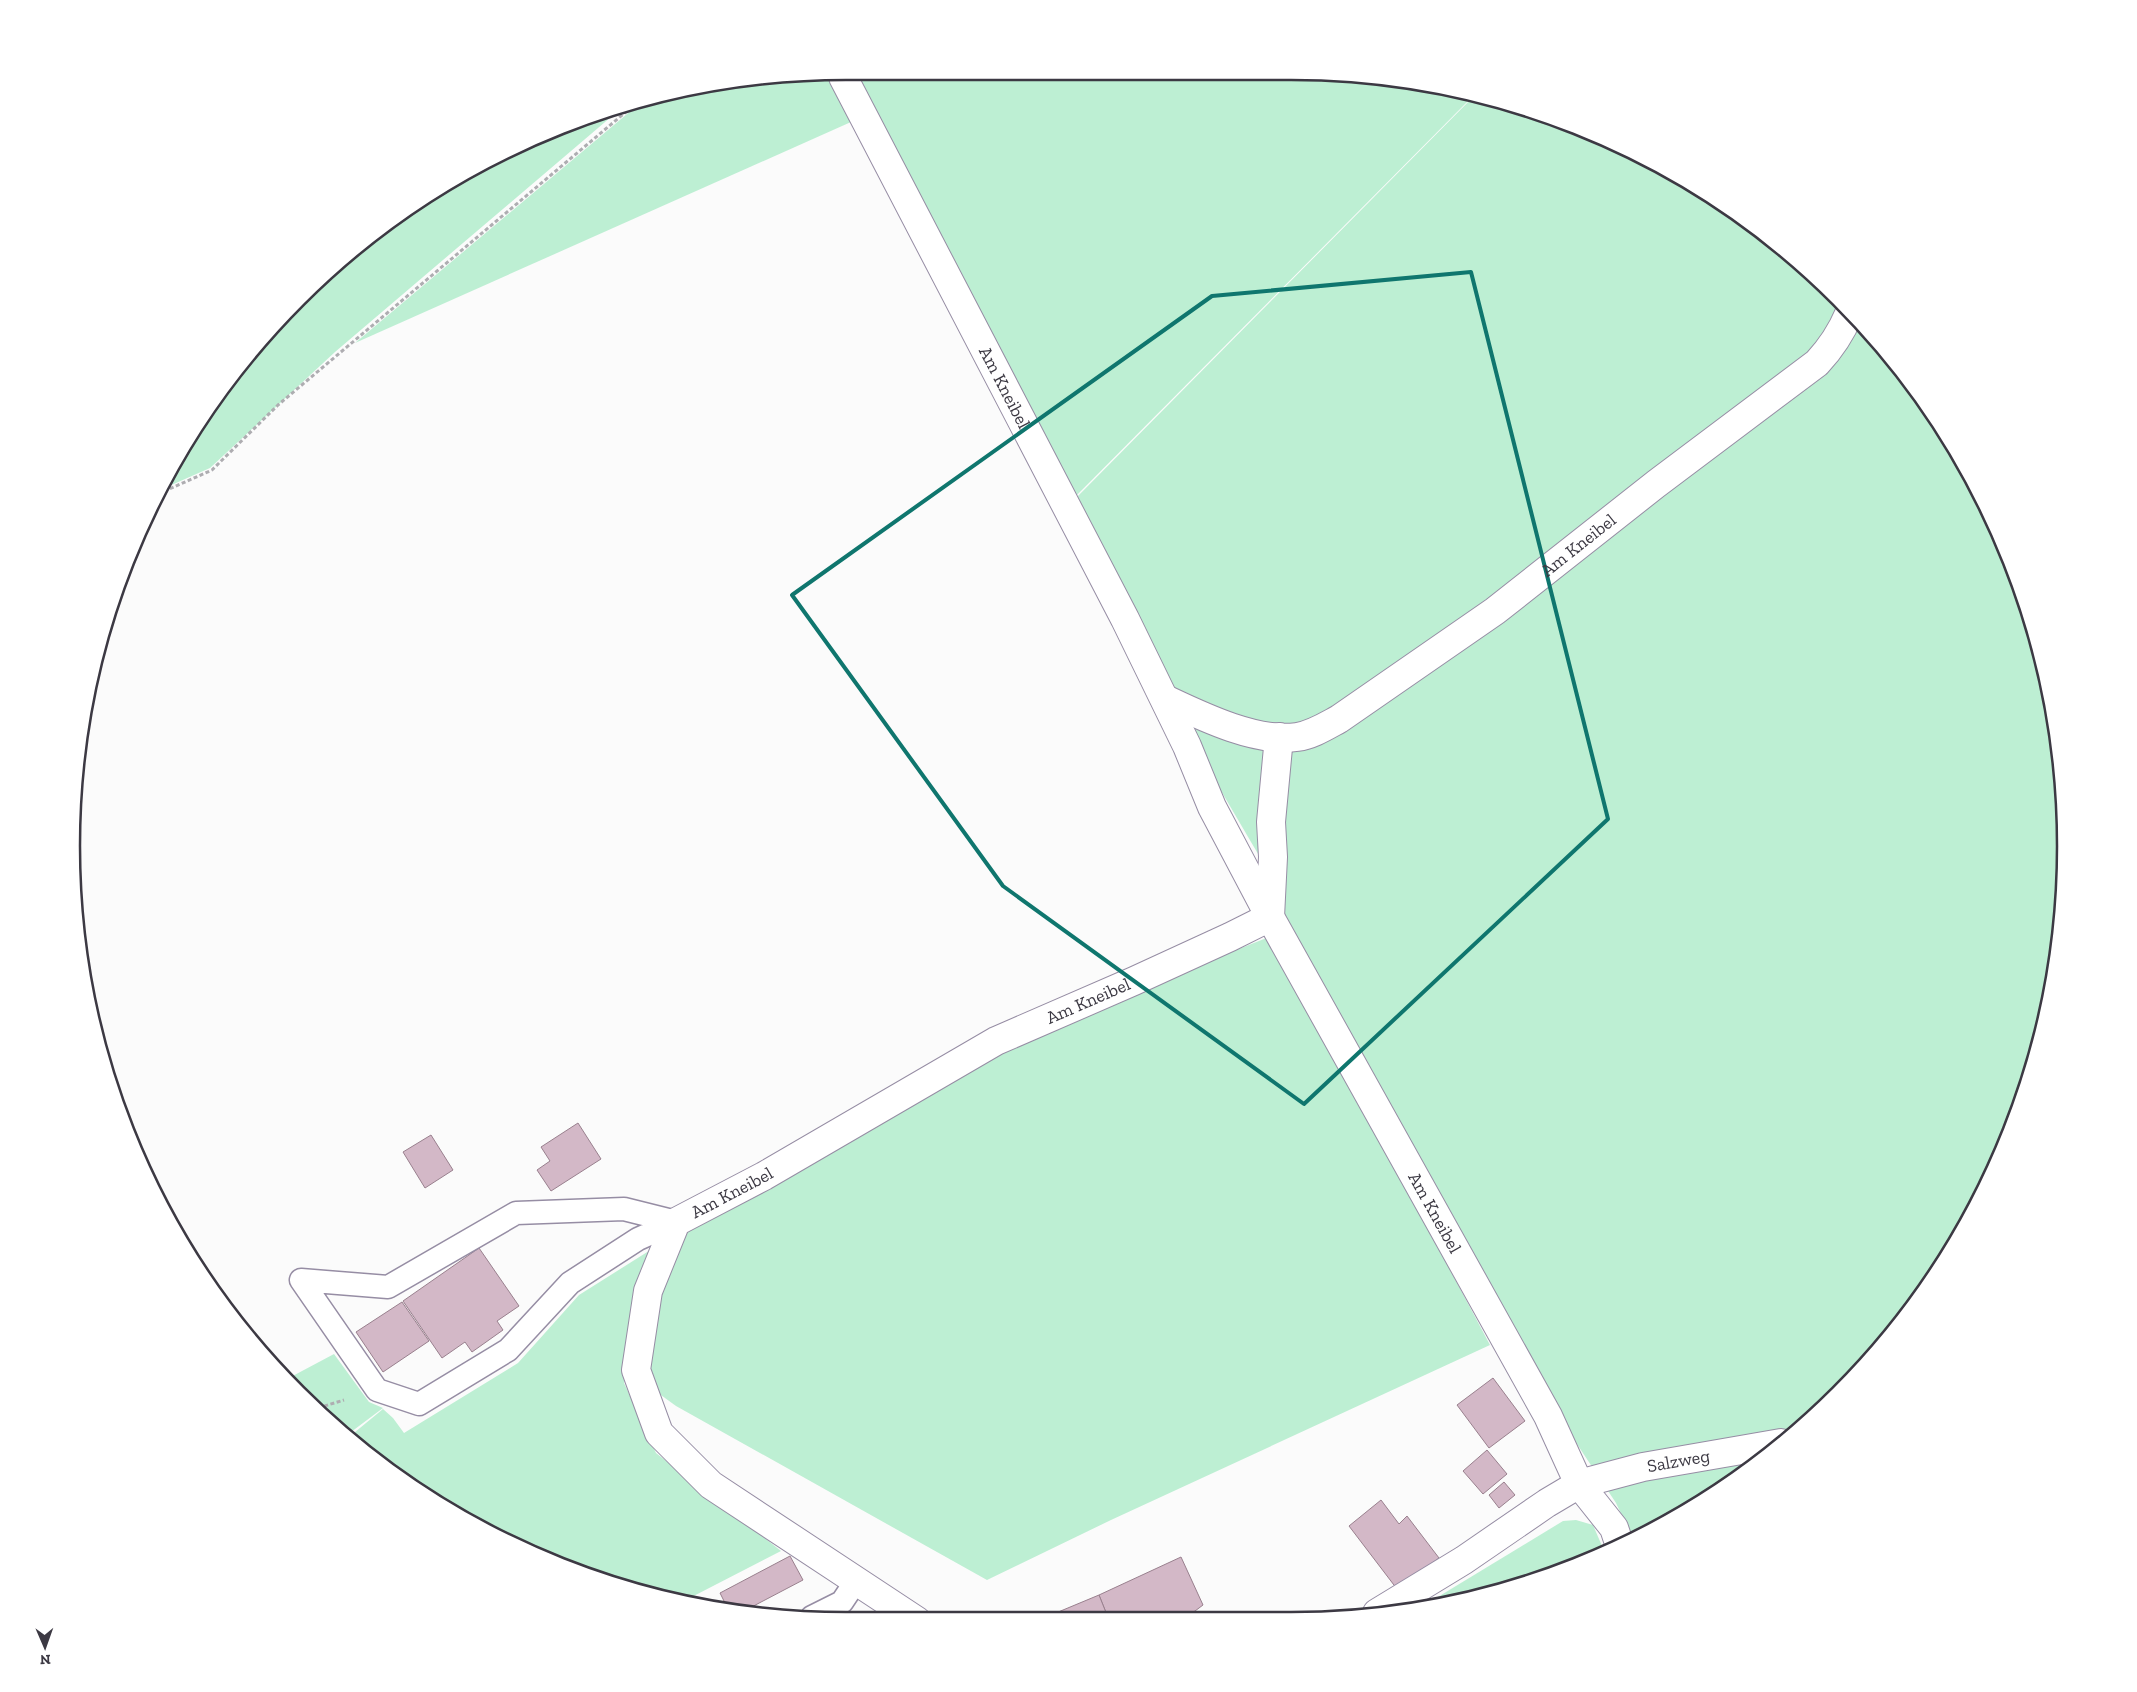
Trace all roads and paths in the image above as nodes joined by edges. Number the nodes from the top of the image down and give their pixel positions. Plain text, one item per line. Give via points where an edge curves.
1 (845, 80) edge
2 (624, 113) edge
3 (1847, 319) edge
4 (169, 489) edge
5 (1165, 699) junction
6 (1279, 737) junction
7 (1270, 917) junction
8 (676, 1222) junction
9 (1768, 1445) edge
10 (1579, 1484) junction
11 (1618, 1539) edge
12 (856, 1581) junction
13 (1390, 1605) edge
14 (825, 1611) edge
15 (904, 1612) edge

1 - 5 street, Am Kneibel
2 - 4 path via 293,392 212,470
3 - 6 street, Am Kneibel via 1816,363 1495,611 1339,719 1297,737
5 - 6 street, Am Kneibel via 1251,733
5 - 7 street, Am Kneibel via 1212,807
6 - 7 street via 1271,822
7 - 8 street, Am Kneibel via 996,1041 764,1176
7 - 10 street, Am Kneibel via 1548,1416
8 - 8 lane via 638,1239 570,1283 508,1350 420,1404 377,1390 301,1280 388,1287 516,1213 624,1209
8 - 12 street, Am Kneibel via 648,1291 636,1370 659,1433 711,1485
9 - 10 street, Salzweg via 1643,1467
10 - 11 street, Am Kneibel via 1614,1528
10 - 13 street
12 - 14 lane via 842,1602
12 - 15 street, Am Kneibel

